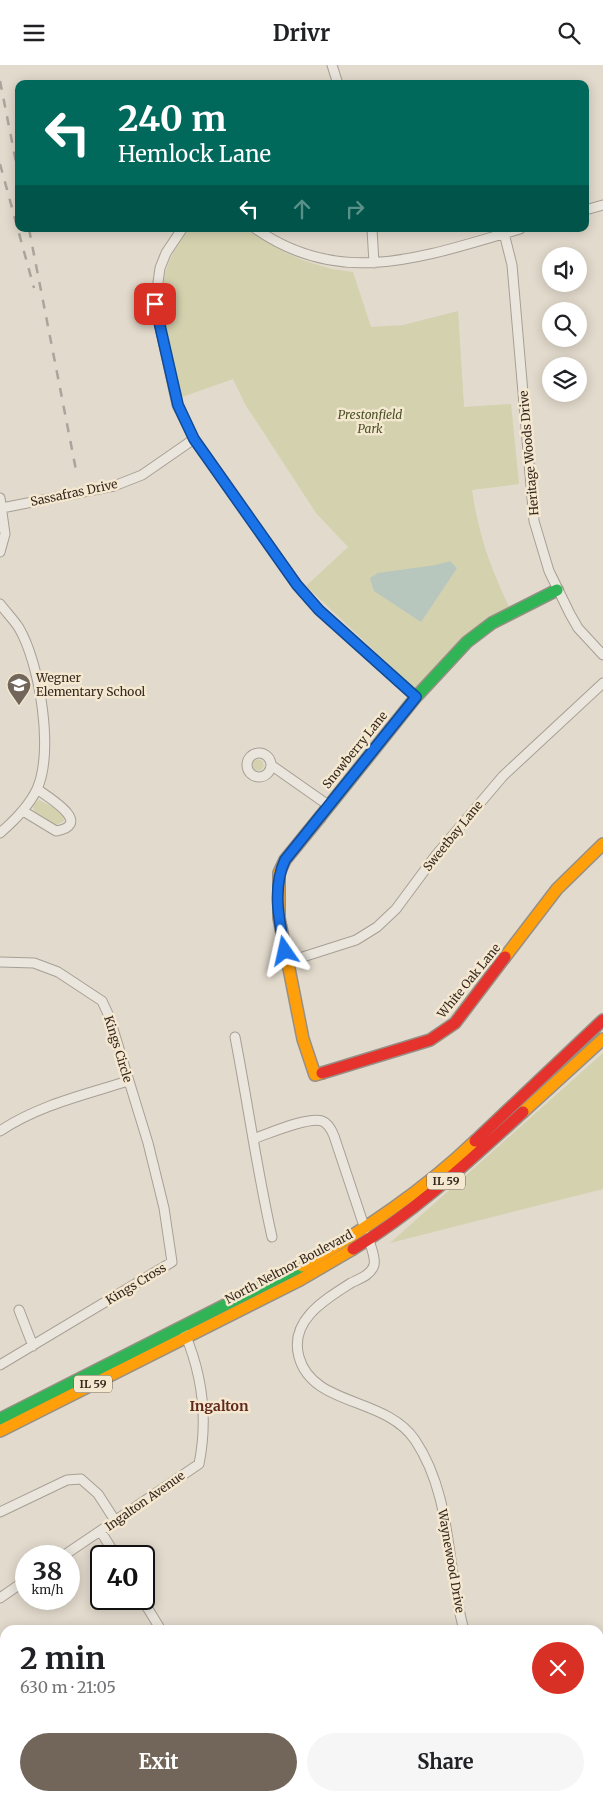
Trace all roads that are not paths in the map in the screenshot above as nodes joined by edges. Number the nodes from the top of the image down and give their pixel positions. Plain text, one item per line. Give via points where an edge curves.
1 (332, 65) edge
2 (337, 80) edge
3 (603, 205) edge
4 (589, 209) edge
5 (180, 232) edge
6 (261, 232) edge
7 (372, 232) edge
8 (508, 232) edge
9 (504, 233) junction
10 (374, 263) junction
11 (194, 439) junction
12 (1, 503) edge
13 (0, 552) edge
14 (558, 590) junction
15 (0, 604) edge
16 (603, 655) edge
17 (603, 683) edge
18 (416, 697) junction
19 (271, 765) dead end
20 (37, 789) junction
21 (328, 805) junction
22 (23, 811) junction
23 (0, 833) edge
24 (603, 844) edge
25 (287, 962) junction
26 (0, 963) edge
27 (603, 1020) edge
28 (235, 1037) dead end
29 (603, 1039) edge
30 (315, 1075) joint
31 (128, 1081) junction
32 (0, 1131) edge
33 (253, 1139) junction
34 (149, 1147) joint
35 (367, 1234) junction
36 (272, 1237) dead end
37 (19, 1310) dead end
38 (184, 1332) junction
39 (33, 1346) junction
40 (0, 1365) edge
41 (0, 1419) edge
42 (0, 1431) edge
43 (0, 1512) edge
44 (116, 1522) junction
45 (102, 1531) junction
46 (80, 1545) edge
47 (110, 1545) edge
48 (15, 1587) edge
49 (0, 1597) edge
50 (149, 1610) edge
51 (158, 1625) edge
52 (463, 1625) edge

1 - 2 street
3 - 4 street
5 - 11 street via 160,268 155,304 178,405
6 - 10 street via 280,244 317,259 337,263
7 - 10 street
8 - 9 street
9 - 10 street via 416,257
9 - 14 street, Heritage Woods Drive via 512,265 534,521
11 - 12 street, Sassafras Drive via 142,475 114,486
11 - 18 street via 297,585 319,610
12 - 13 street via 5,533
14 - 16 street, Heritage Woods Drive via 578,628
14 - 18 main road, Snowberry Lane via 492,623 466,642
15 - 20 street via 22,635 37,684 46,739
17 - 25 street, Sweetbay Lane via 503,776 436,855 396,909 377,927 356,940
18 - 21 main road, Snowberry Lane
19 - 21 street
20 - 22 street
20 - 22 street via 66,809 70,816 69,825 56,831
21 - 25 main road, Snowberry Lane via 285,860 279,873 279,918
22 - 23 street
24 - 30 main road, White Oak Lane via 557,889 455,1023 430,1040
25 - 30 main road, Snowberry Lane via 303,1039
26 - 31 street, Kings Circle via 34,963 58,972 102,1001
27 - 35 main road, North Neltnor Boulevard / IL 59 via 442,1171
28 - 33 street
29 - 35 main road, North Neltnor Boulevard / IL 59 via 453,1176 410,1210
31 - 32 street via 45,1107
31 - 34 street, Kings Circle
33 - 35 street, Waynewood Drive via 308,1121 326,1124 334,1136
33 - 36 street
34 - 39 street, Kings Cross via 164,1209 172,1262
35 - 38 main road, North Neltnor Boulevard / IL 59
35 - 52 street, Waynewood Drive via 373,1267 319,1306 302,1323 297,1341 299,1358 307,1374 320,1387 394,1419 423,1453 445,1516
37 - 39 street
38 - 41 main road, North Neltnor Boulevard / IL 59
38 - 42 main road, North Neltnor Boulevard / IL 59
38 - 44 street, Ingalton Avenue via 193,1353 204,1409 204,1438 198,1464
39 - 40 street, Kings Cross
43 - 44 street via 67,1480 81,1479 98,1494
44 - 45 street, Ingalton Avenue
45 - 46 street, Ingalton Avenue
45 - 47 street
48 - 49 street
50 - 51 street

